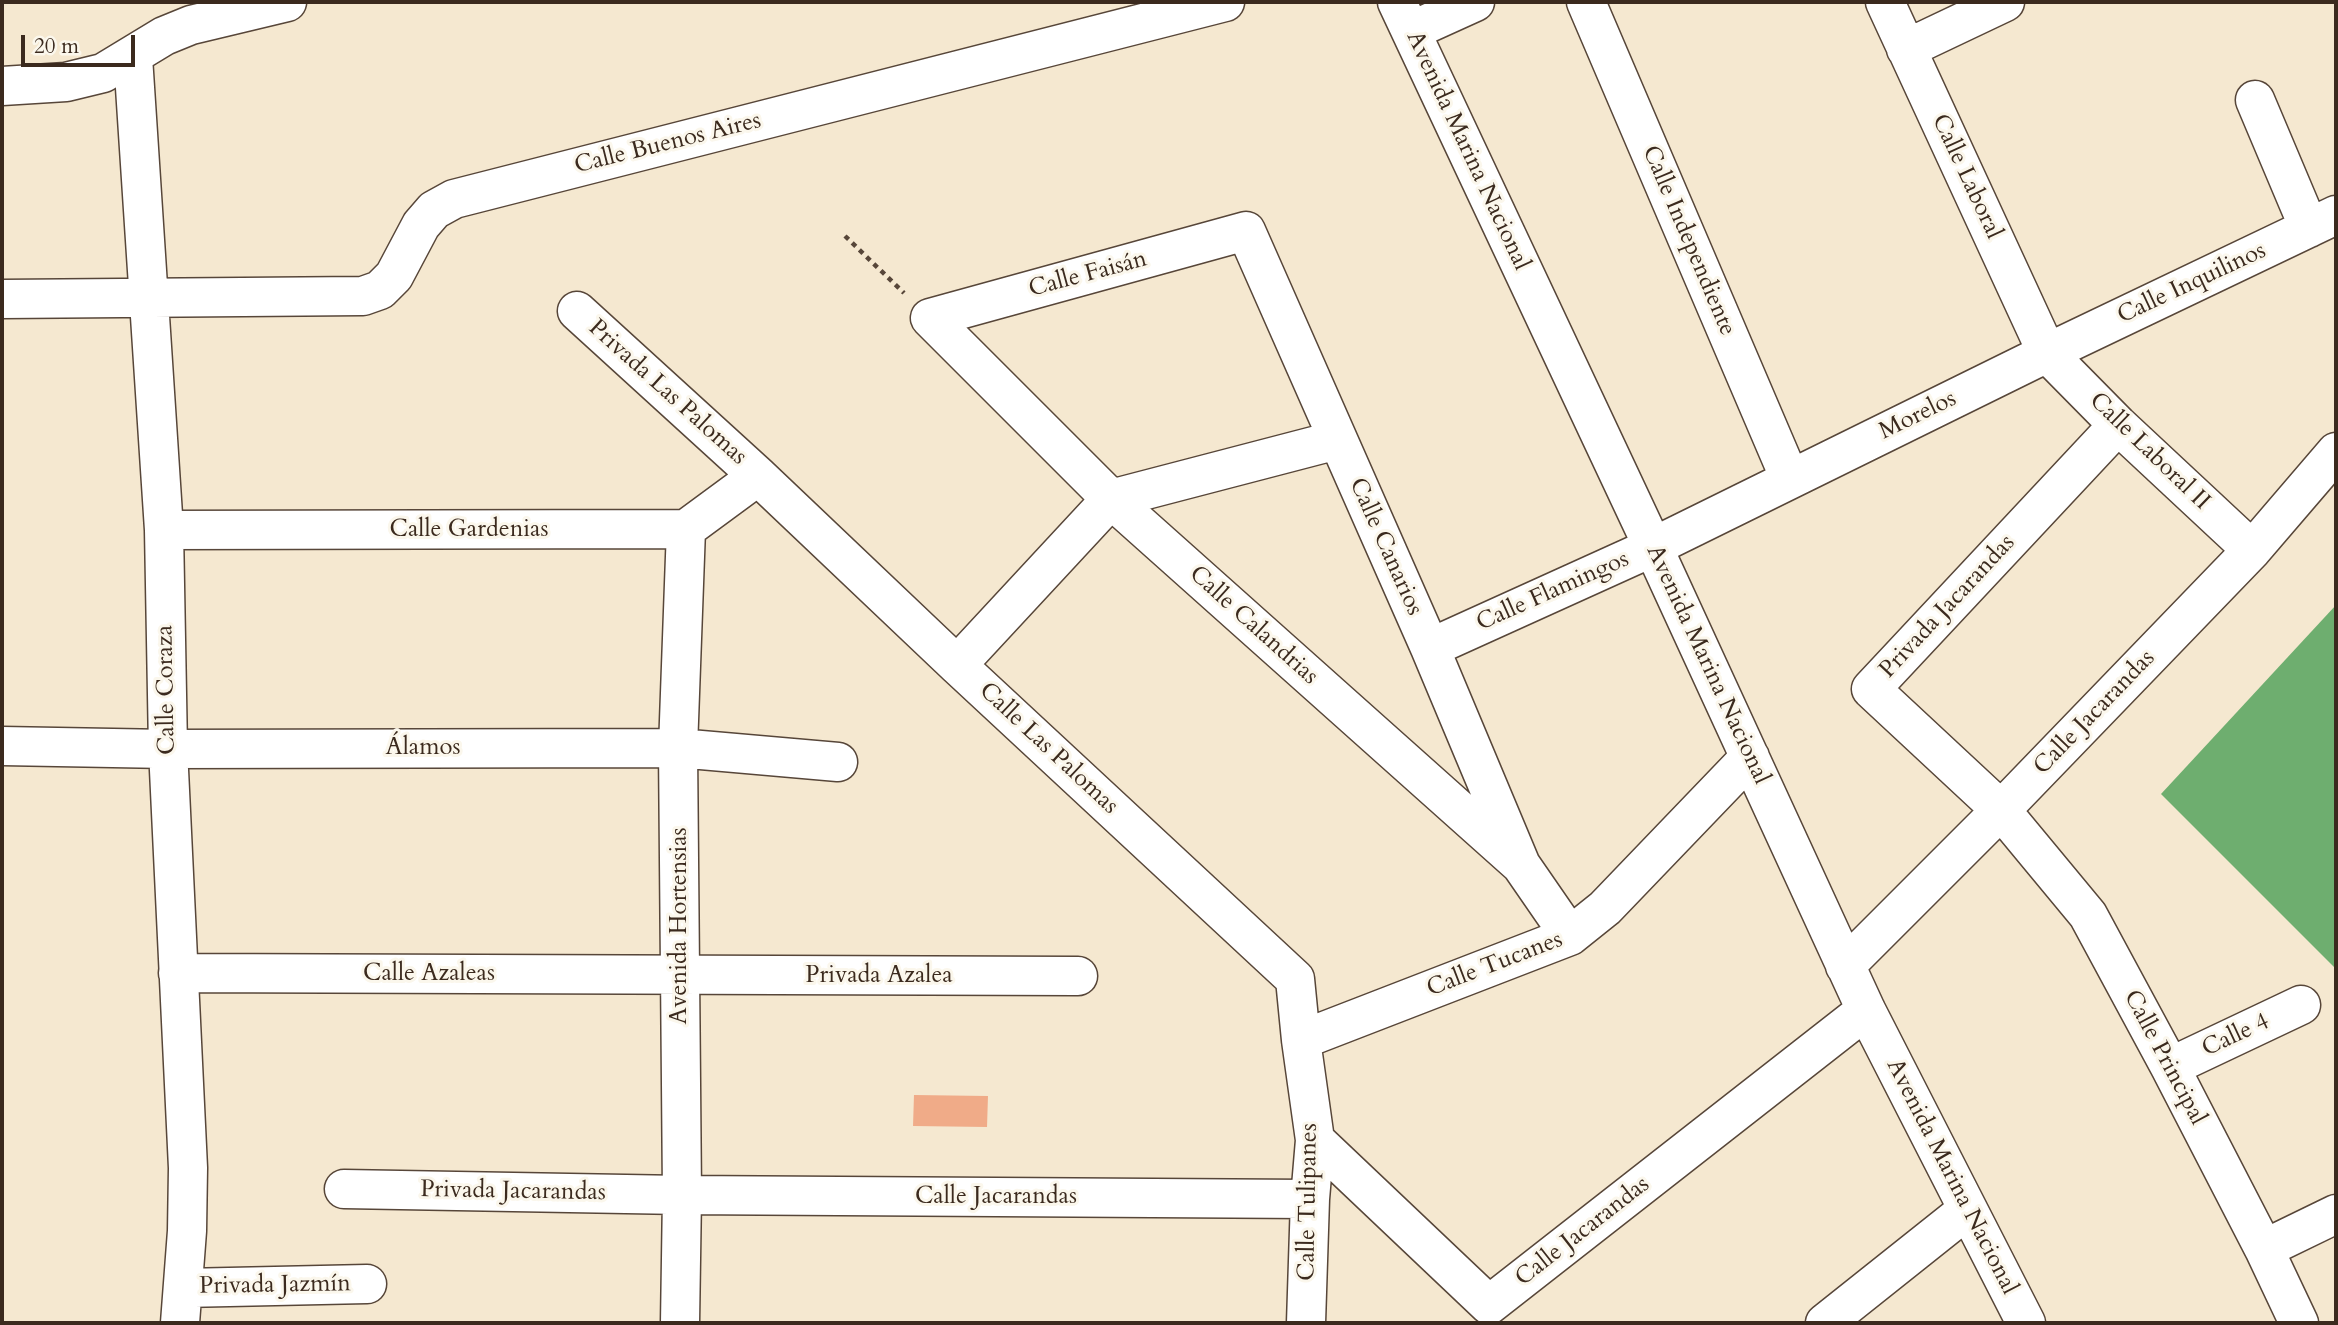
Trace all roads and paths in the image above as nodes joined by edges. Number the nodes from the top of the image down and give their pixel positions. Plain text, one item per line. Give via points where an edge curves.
1 (287, 2) edge
2 (1225, 2) edge
3 (1475, 2) edge
4 (1586, 2) edge
5 (1885, 2) edge
6 (2006, 2) edge
7 (1404, 16) edge
8 (1906, 49) junction
9 (133, 57) junction
10 (2, 86) edge
11 (2255, 100) dead end
12 (2323, 221) edge
13 (1246, 231) joint
14 (845, 236) dead end
15 (2, 299) edge
16 (147, 299) junction
17 (577, 310) dead end
18 (930, 318) junction
19 (2047, 353) junction
20 (2118, 425) junction
21 (1337, 440) junction
22 (2336, 452) edge
23 (758, 476) junction
24 (1790, 480) junction
25 (1111, 499) junction
26 (686, 529) junction
27 (163, 530) junction
28 (1653, 547) junction
29 (2252, 550) junction
30 (1430, 648) junction
31 (957, 665) junction
32 (2, 746) edge
33 (168, 748) junction
34 (678, 748) junction
35 (1750, 757) junction
36 (838, 762) dead end
37 (2001, 810) junction
38 (1521, 864) junction
39 (1570, 936) junction
40 (1845, 966) junction
41 (178, 973) junction
42 (680, 976) junction
43 (1078, 976) dead end
44 (2301, 1005) dead end
45 (1866, 1010) junction
46 (1301, 1040) junction
47 (2170, 1067) junction
48 (1315, 1140) junction
49 (344, 1189) dead end
50 (682, 1195) junction
51 (1310, 1199) junction
52 (1967, 1210) junction
53 (2336, 1214) edge
54 (2264, 1249) junction
55 (367, 1284) dead end
56 (181, 1306) edge
57 (680, 1323) edge
58 (1306, 1323) edge
59 (1825, 1323) edge
60 (2026, 1323) edge
61 (2299, 1323) edge

1 - 9 street via 191,25 163,36
2 - 16 street, Calle Buenos Aires via 454,199 434,210 421,225 394,276 380,290 363,296
3 - 7 street
4 - 24 street, Calle Independiente
5 - 8 street, Calle Laboral
6 - 8 street
7 - 28 street, Avenida Marina Nacional
8 - 19 street, Calle Laboral
9 - 10 street via 103,73 66,82
9 - 16 street, Calle Coraza
11 - 12 street
12 - 19 street, Calle Inquilinos
13 - 18 street, Calle Faisán
13 - 21 street, Calle Canarios
14 - 18 path
15 - 16 street, Calle Buenos Aires
16 - 27 street, Calle Coraza
17 - 23 street, Privada Las Palomas
18 - 25 street, Calle Calandrias
19 - 20 street, Calle Laboral II
19 - 24 street, Morelos
20 - 29 street, Calle Laboral II
20 - 37 street, Privada Jacarandas via 1871,689
21 - 25 street
21 - 30 street, Calle Canarios
22 - 29 street, Calle Jacarandas
23 - 26 street
23 - 31 street, Calle Las Palomas
24 - 28 street, Calle Flamingos
25 - 31 street
25 - 38 street, Calle Calandrias
26 - 27 street, Calle Gardenias
26 - 34 street, Avenida Hortensias
27 - 33 street, Calle Coraza
28 - 30 street, Calle Flamingos
28 - 35 street, Avenida Marina Nacional
29 - 37 street, Calle Jacarandas
30 - 38 street, Calle Canarios
31 - 46 street, Calle Las Palomas via 1295,979
32 - 33 street, Álamos
33 - 34 street, Álamos
33 - 41 street, Calle Coraza
34 - 36 street, Álamos
34 - 42 street, Avenida Hortensias
35 - 39 street, Calle Tucanes via 1605,908
35 - 40 street, Avenida Marina Nacional
37 - 40 street, Calle Jacarandas
37 - 47 street, Calle Principal via 2088,915
38 - 39 street, Calle Calandrias
39 - 46 street, Calle Tucanes
40 - 45 street, Avenida Marina Nacional
41 - 42 street, Calle Azaleas
41 - 56 street, Calle Coraza via 188,1168
42 - 43 street, Privada Azalea
42 - 50 street, Avenida Hortensias
44 - 47 street, Calle 4
45 - 48 street, Calle Jacarandas via 1489,1305
45 - 52 street, Avenida Marina Nacional
46 - 48 street, Calle Tulipanes
47 - 54 street, Calle Principal
48 - 51 street, Calle Tulipanes
49 - 50 street, Privada Jacarandas
50 - 51 street, Calle Jacarandas
50 - 57 street, Avenida Hortensias
51 - 58 street, Calle Tulipanes
52 - 59 street
52 - 60 street, Avenida Marina Nacional
53 - 54 street
54 - 61 street, Calle Principal
55 - 56 street, Privada Jazmín

